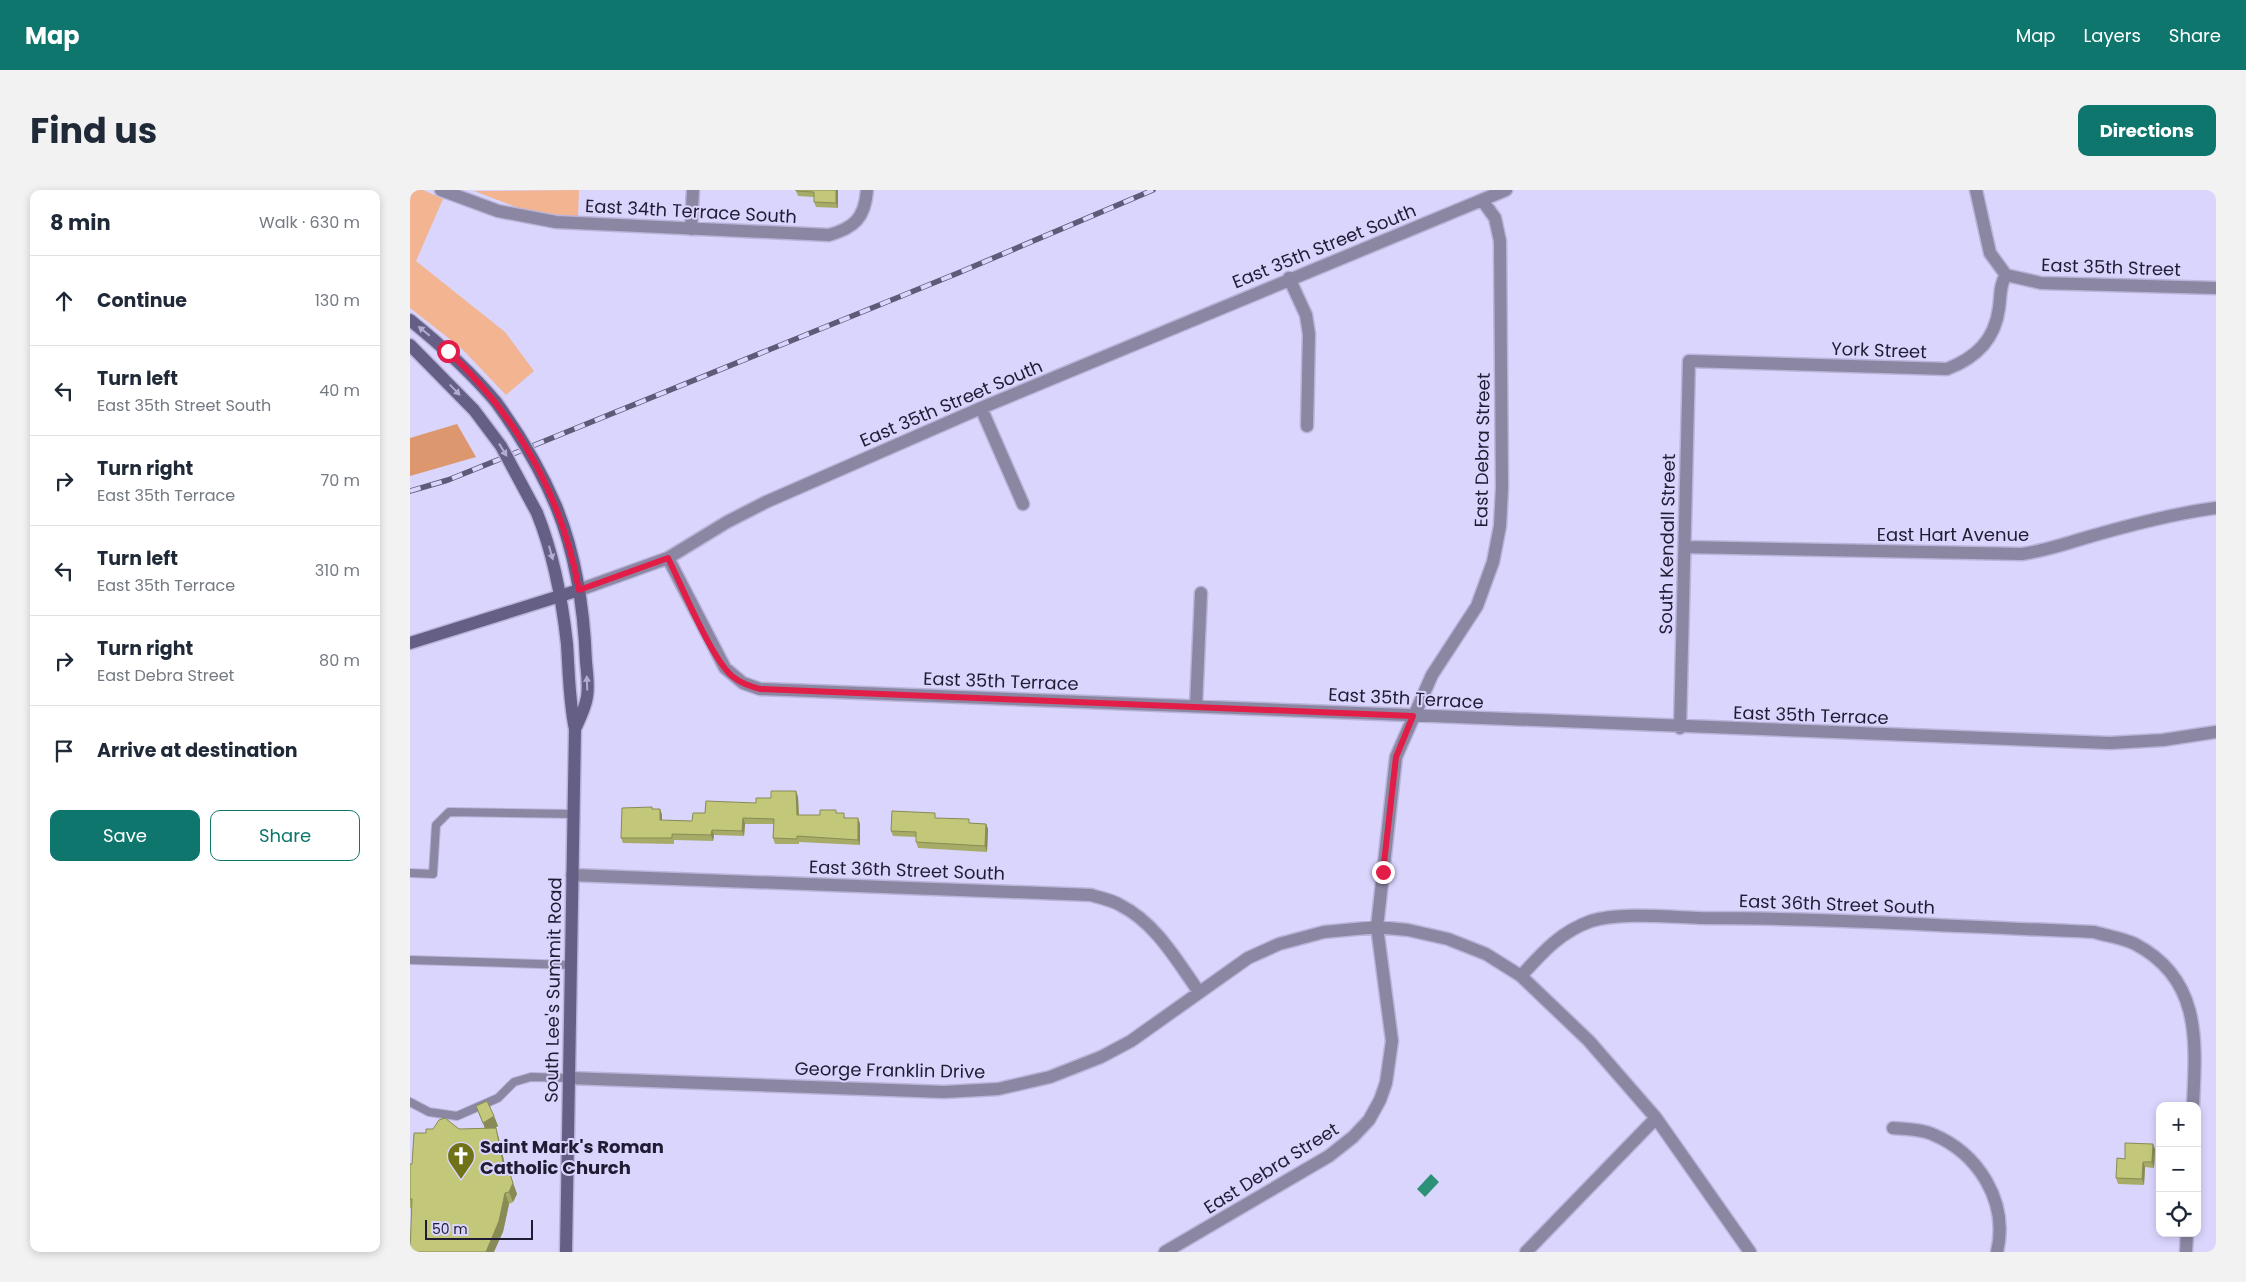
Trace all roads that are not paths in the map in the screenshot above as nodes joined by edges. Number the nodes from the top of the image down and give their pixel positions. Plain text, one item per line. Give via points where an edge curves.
1 (441, 190) edge
2 (693, 190) edge
3 (867, 190) edge
4 (1506, 190) edge
5 (1976, 190) edge
6 (1482, 200) junction
7 (691, 229) junction
8 (2006, 275) junction
9 (1289, 278) junction
10 (2216, 288) edge
11 (410, 320) edge
12 (410, 345) edge
13 (1689, 361) joint
14 (981, 408) junction
15 (1307, 426) dead end
16 (1023, 504) dead end
17 (2216, 508) edge
18 (1685, 547) junction
19 (668, 558) junction
20 (579, 590) junction
21 (1201, 593) dead end
22 (560, 595) junction
23 (410, 642) edge
24 (1196, 706) junction
25 (1413, 716) junction
26 (1680, 728) junction
27 (575, 729) junction
28 (2216, 732) edge
29 (573, 814) junction
30 (410, 873) edge
31 (572, 875) junction
32 (1377, 927) junction
33 (410, 960) edge
34 (571, 965) junction
35 (1521, 976) junction
36 (1199, 992) junction
37 (569, 1078) junction
38 (410, 1102) edge
39 (2193, 1102) edge
40 (1656, 1118) junction
41 (1893, 1128) dead end
42 (2187, 1237) edge
43 (566, 1252) edge
44 (1165, 1252) edge
45 (1526, 1252) edge
46 (1750, 1252) edge
47 (1997, 1252) edge
48 (2186, 1252) edge

1 - 7 street, East 34th Terrace South via 498,211 556,222
2 - 7 street
3 - 7 street, East 34th Terrace South via 860,218 847,230 829,235
4 - 6 street, East 35th Street South
5 - 8 street via 1990,253
6 - 9 street, East 35th Street South
6 - 25 street, East Debra Street via 1494,218 1500,241 1500,526 1493,562 1476,606 1432,674
8 - 10 street, East 35th Street via 2041,283
8 - 13 street, York Street via 1991,335 1975,355 1947,369
9 - 14 street, East 35th Street South
9 - 15 street via 1306,316 1310,334
20 -> 11 main road, South Lee's Summit Road, bridge via 568,538 527,448 496,402 472,374
12 -> 22 main road, South Lee's Summit Road, bridge via 474,410 501,446 537,513 555,566
13 - 18 street, South Kendall Street
14 - 16 street
14 - 19 street, East 35th Street South via 766,502
17 - 18 street, East Hart Avenue via 2078,540 2047,551 2022,554
18 - 26 street, South Kendall Street
19 - 20 street, East 35th Street South
19 - 24 street, East 35th Terrace via 725,668 743,683 760,689
20 - 22 main road, East 35th Street South
27 -> 20 main road, South Lee's Summit Road via 588,695
21 - 24 street
22 - 23 main road, East 35th Street South
22 - 27 main road, South Lee's Summit Road via 567,645 570,707
24 - 25 street, East 35th Terrace
25 - 26 street, East 35th Terrace
25 - 32 street, East Debra Street via 1396,757
26 - 28 street, East 35th Terrace via 2110,743
27 - 29 main road, South Lee's Summit Road
29 - 30 lane via 449,812 436,824 433,874
29 - 31 main road, South Lee's Summit Road
31 - 34 main road, South Lee's Summit Road
31 - 36 street, East 36th Street South via 1091,895 1120,904 1146,922 1159,935
32 - 35 street, George Franklin Drive via 1448,939 1486,954
32 - 36 street, George Franklin Drive via 1324,932 1278,944 1248,958
32 - 44 street, East Debra Street via 1392,1040 1386,1082 1369,1120 1328,1156
33 - 34 lane
34 - 37 main road, South Lee's Summit Road
35 - 39 street, East 36th Street South via 1564,933 1592,921 1614,917 1731,918 2094,932 2134,944 2164,966 2174,978 2188,1004 2194,1026
35 - 40 street, George Franklin Drive via 1589,1041
36 - 37 street, George Franklin Drive via 1131,1040 1100,1057 1050,1077 998,1089 944,1092
37 - 38 lane via 532,1077 514,1082 498,1098 457,1116 429,1112
37 - 43 main road, South Lee's Summit Road
40 - 45 street
40 - 46 street, George Franklin Drive
41 - 47 street via 1930,1133 1962,1150 1986,1177 1999,1210
42 - 48 street

